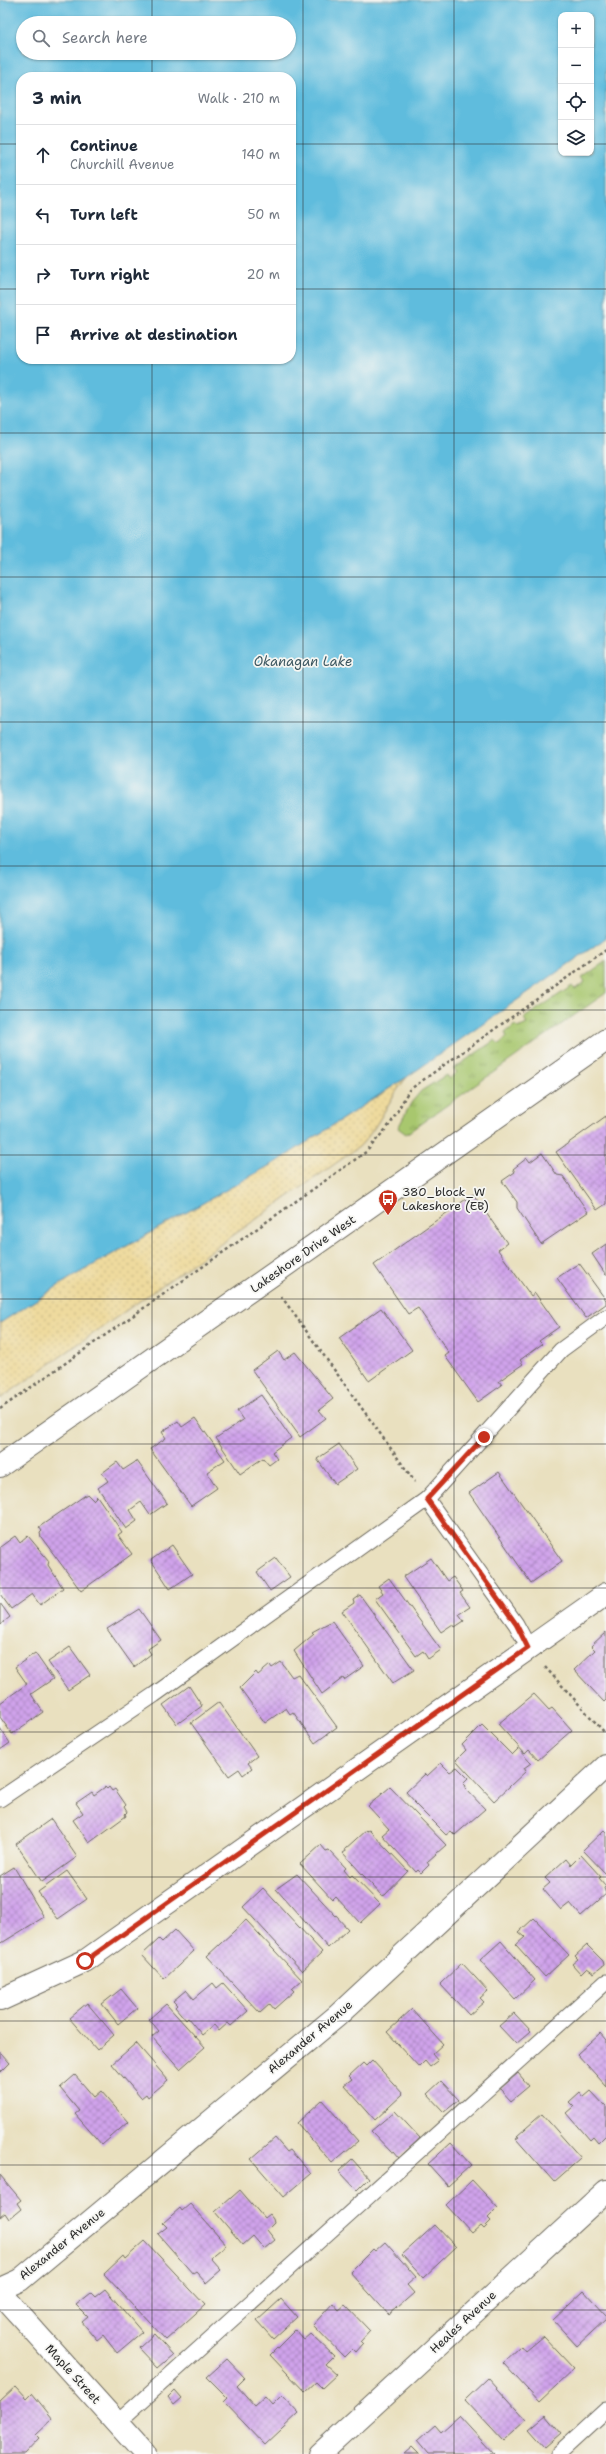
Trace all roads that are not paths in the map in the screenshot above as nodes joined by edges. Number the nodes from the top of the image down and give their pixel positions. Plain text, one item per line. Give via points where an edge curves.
1 (606, 1040) edge
2 (606, 1317) edge
3 (0, 1466) edge
4 (427, 1499) junction
5 (606, 1594) edge
6 (528, 1648) junction
7 (606, 1766) edge
8 (0, 1799) edge
9 (606, 1982) edge
10 (0, 2000) edge
11 (606, 2191) edge
12 (0, 2289) edge
13 (0, 2293) edge
14 (606, 2410) edge
15 (117, 2423) junction
16 (145, 2454) edge
17 (320, 2454) edge
18 (558, 2454) edge

1 - 3 street, Lakeshore Drive West
2 - 4 lane via 561,1350
4 - 6 lane via 516,1624
4 - 8 lane via 154,1695
5 - 6 street
6 - 10 street via 85,1961
7 - 12 street, Alexander Avenue via 336,2016 20,2280
9 - 15 lane
11 - 17 street, Heales Avenue
13 - 15 street, Maple Street
14 - 18 lane
15 - 16 street, Maple Street

